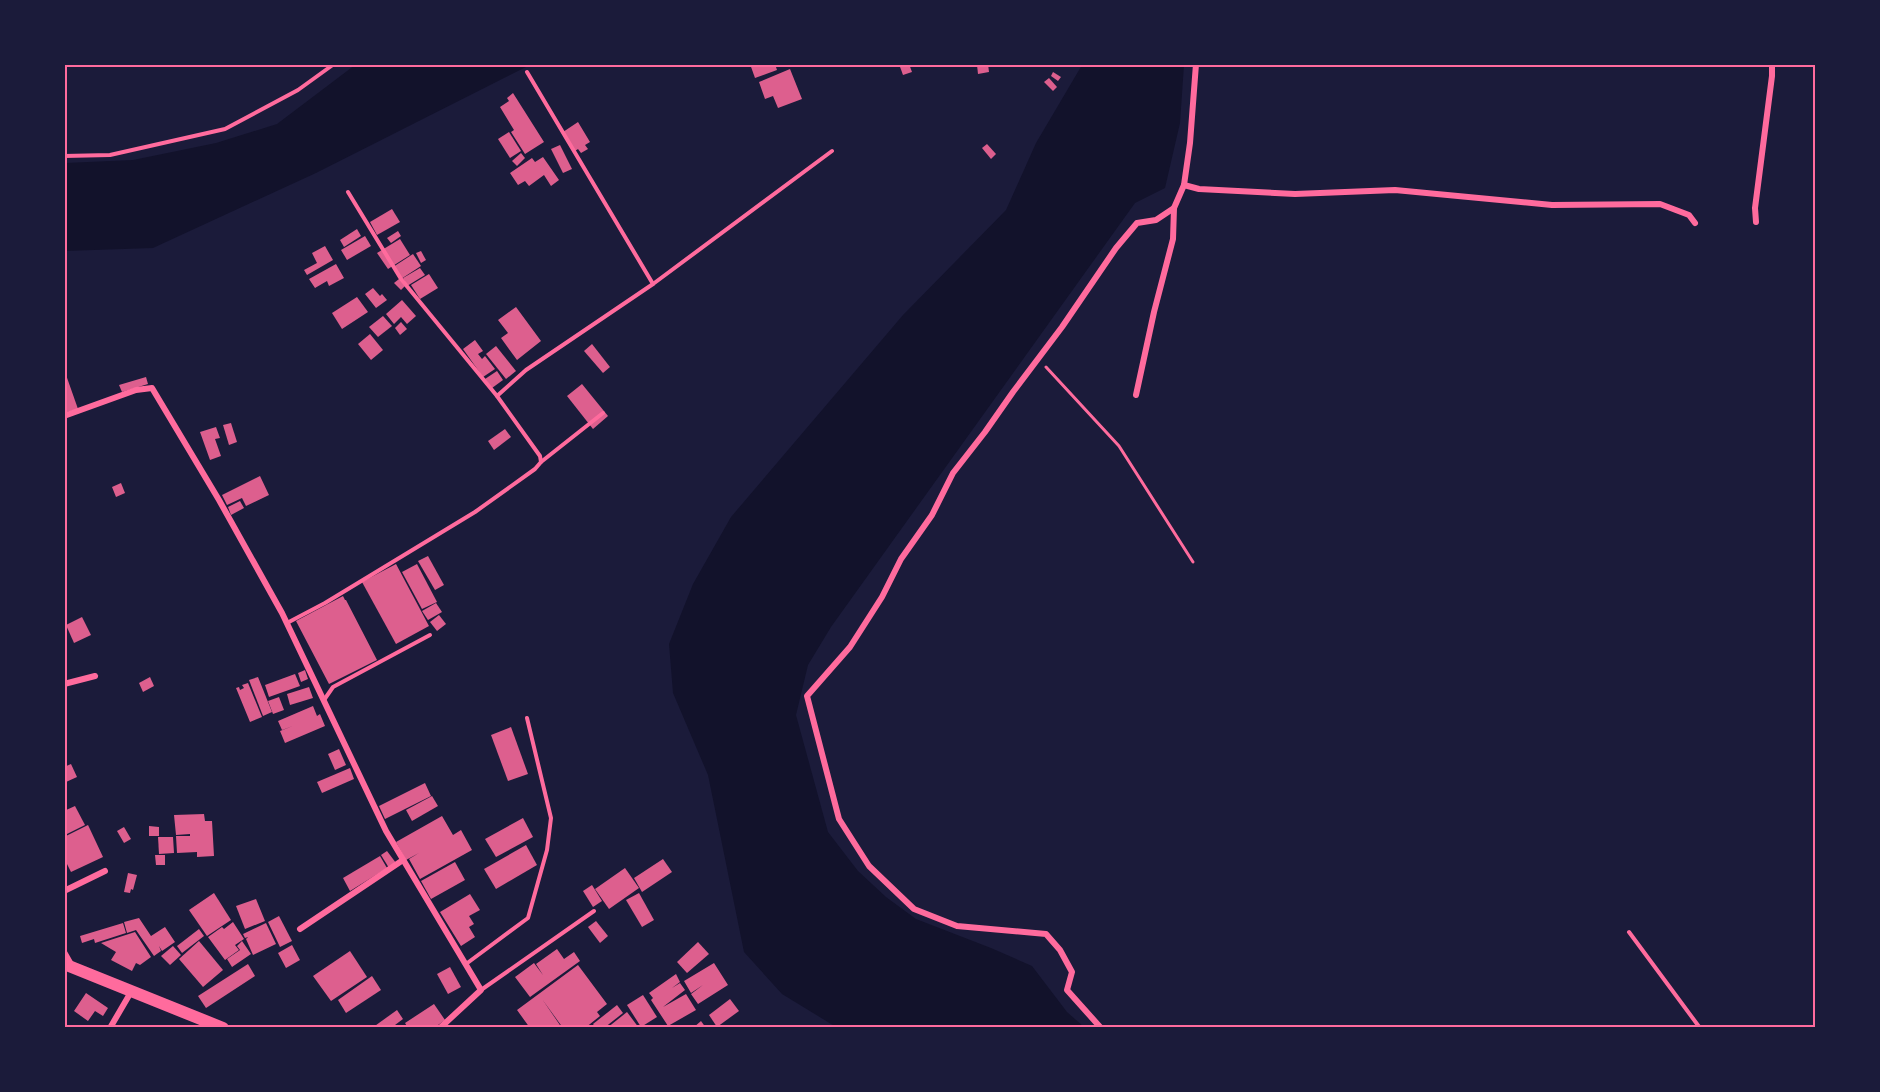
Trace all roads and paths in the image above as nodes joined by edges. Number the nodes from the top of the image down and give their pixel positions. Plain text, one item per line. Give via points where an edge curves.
1 (333, 64) edge
2 (1196, 64) edge
3 (1772, 64) edge
4 (527, 72) dead end
5 (832, 151) dead end
6 (64, 156) edge
7 (1184, 185) junction
8 (348, 192) dead end
9 (1174, 208) junction
10 (1756, 222) dead end
11 (1695, 223) dead end
12 (653, 284) junction
13 (1038, 359) junction
14 (1136, 395) dead end
15 (497, 396) junction
16 (603, 413) dead end
17 (64, 416) edge
18 (541, 462) junction
19 (1193, 562) dead end
20 (287, 623) junction
21 (430, 635) dead end
22 (95, 676) dead end
23 (64, 684) edge
24 (323, 700) junction
25 (527, 718) dead end
26 (403, 860) junction
27 (105, 871) dead end
28 (64, 891) edge
29 (594, 911) dead end
30 (300, 929) dead end
31 (1629, 932) dead end
32 (64, 952) edge
33 (466, 964) junction
34 (68, 965) edge
35 (482, 990) junction
36 (131, 992) junction
37 (110, 1028) edge
38 (223, 1028) edge
39 (440, 1028) edge
40 (1101, 1028) edge
41 (1700, 1028) edge

1 - 6 lane via 298,90 225,129 110,154
2 - 7 street
3 - 10 street
4 - 12 lane
5 - 12 lane
7 - 9 street
7 - 11 street via 1294,194 1395,190 1552,205 1660,204 1689,215
8 - 15 lane via 401,279
9 - 13 street via 1156,220 1137,223
9 - 14 street via 1173,239
12 - 15 lane via 526,370
13 - 19 path via 1119,446
13 - 40 street via 953,473 932,515 850,647 807,696 839,819 869,866 914,909 957,926 1046,934 1072,972 1067,990
15 - 18 lane
16 - 18 lane
17 - 20 street via 152,388
18 - 20 lane via 475,512
20 - 24 street
21 - 24 lane via 333,687
22 - 23 street
24 - 26 street
25 - 33 lane via 551,818 547,850 528,918
26 - 30 street
26 - 33 street
27 - 28 street
29 - 35 lane
31 - 41 lane
32 - 34 street
33 - 35 street
34 - 36 main road
35 - 39 street
36 - 37 street
36 - 38 main road

